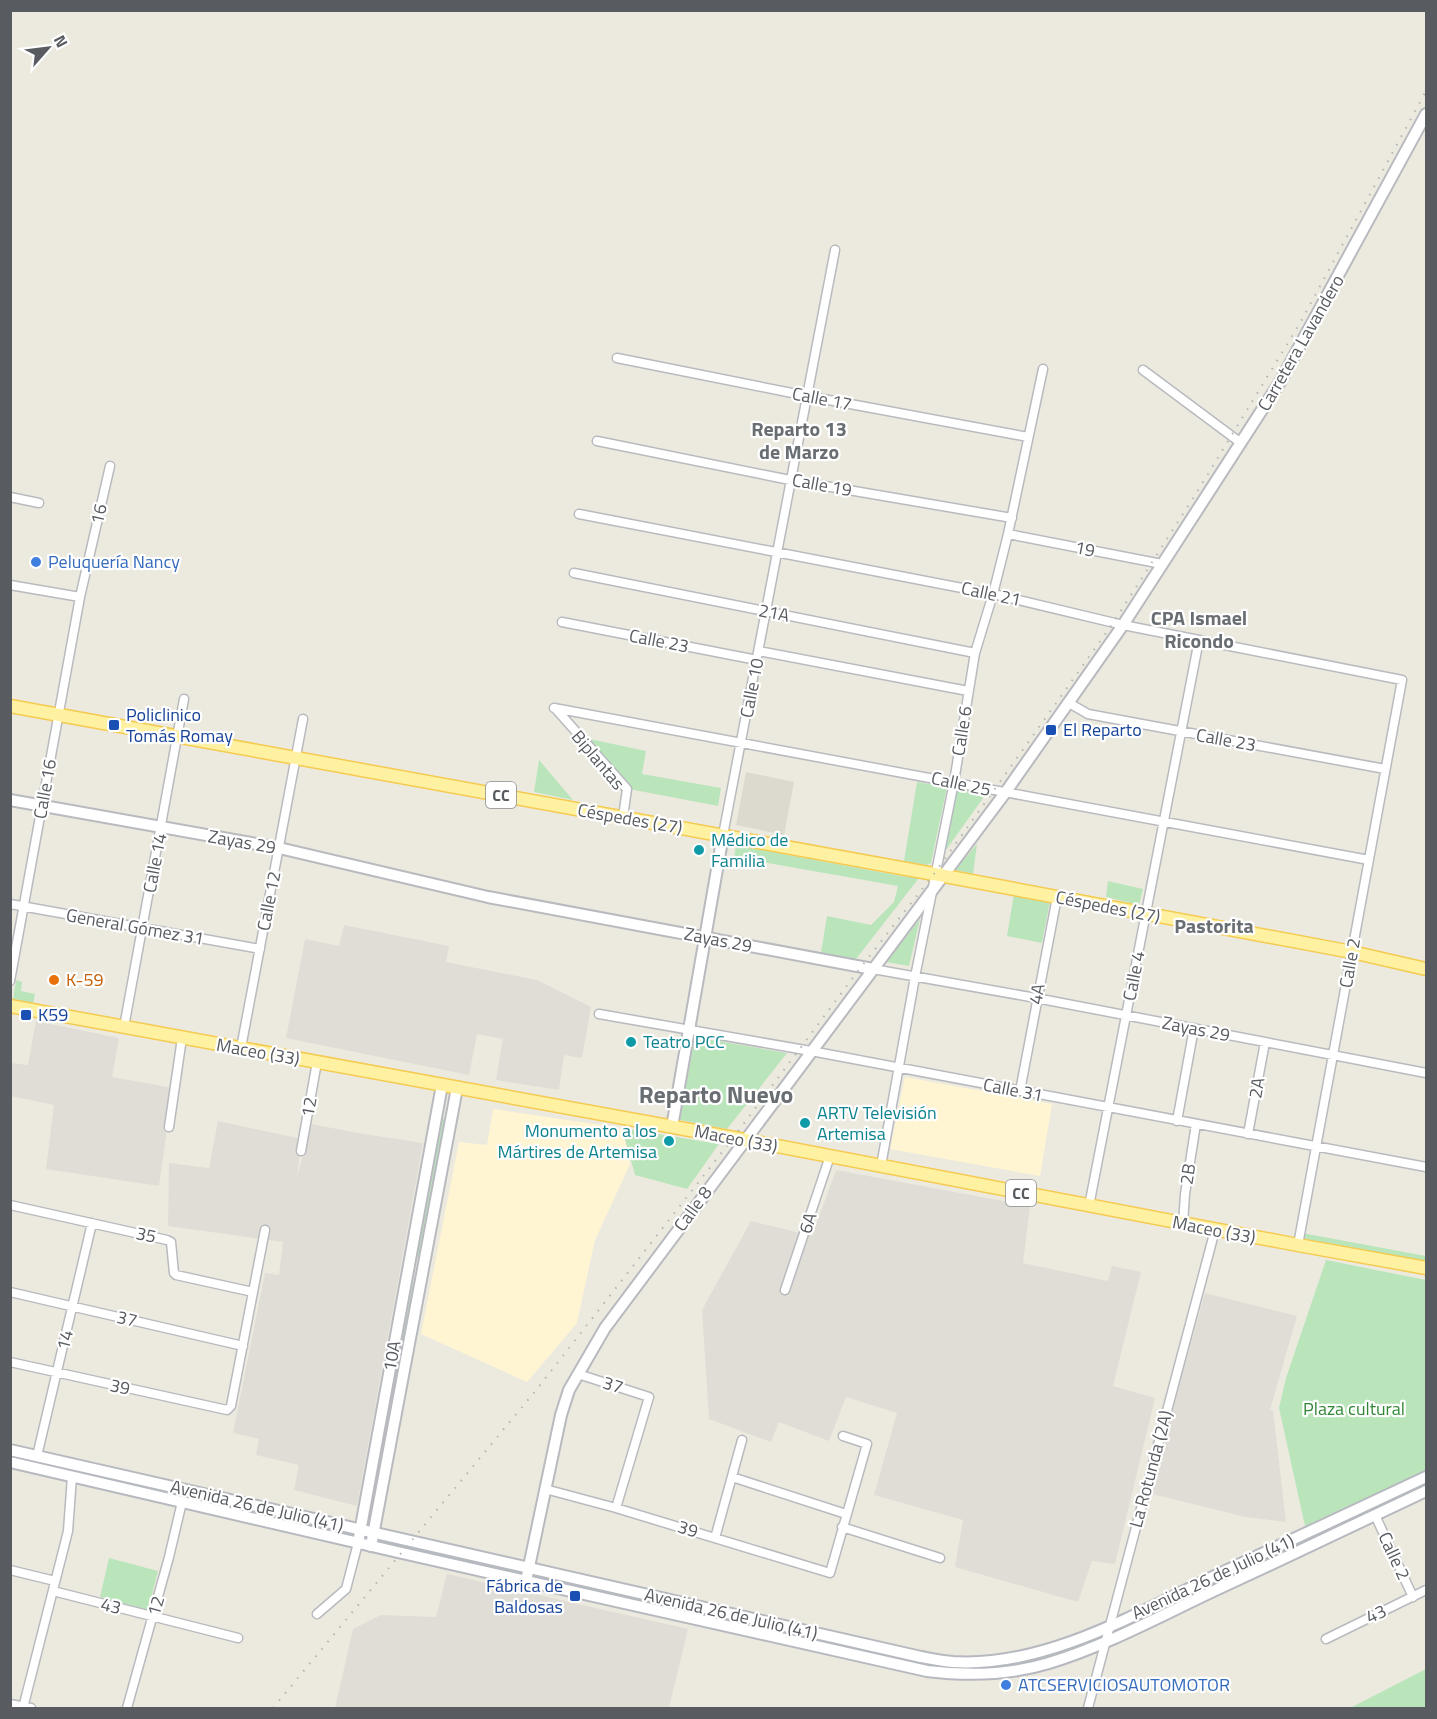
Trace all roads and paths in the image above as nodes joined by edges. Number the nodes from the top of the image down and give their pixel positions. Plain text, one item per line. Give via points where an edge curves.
1 (1426, 114) edge
2 (835, 250) dead end
3 (617, 358) dead end
4 (1042, 369) dead end
5 (1143, 370) dead end
6 (807, 396) junction
7 (1028, 437) junction
8 (597, 441) dead end
9 (1241, 443) junction
10 (110, 466) dead end
11 (790, 480) junction
12 (10, 497) edge
13 (39, 503) dead end
14 (579, 514) dead end
15 (1012, 518) junction
16 (1008, 534) junction
17 (777, 551) junction
18 (1162, 564) junction
19 (574, 573) dead end
20 (10, 585) edge
21 (993, 594) junction
22 (80, 597) junction
23 (766, 612) junction
24 (562, 622) dead end
25 (1123, 625) junction
26 (1199, 640) junction
27 (975, 653) junction
28 (758, 656) junction
29 (1402, 680) joint
30 (968, 691) junction
31 (184, 699) dead end
32 (1069, 703) junction
33 (10, 706) edge
34 (554, 708) joint
35 (58, 714) junction
36 (303, 719) dead end
37 (1181, 732) junction
38 (178, 736) junction
39 (741, 744) junction
40 (296, 758) junction
41 (1385, 769) junction
42 (954, 782) junction
43 (1005, 794) junction
44 (10, 800) edge
45 (42, 805) junction
46 (622, 817) junction
47 (1163, 823) junction
48 (161, 827) junction
49 (723, 835) junction
50 (279, 848) junction
51 (1369, 860) junction
52 (939, 875) junction
53 (932, 892) junction
54 (1057, 897) junction
55 (10, 904) edge
56 (24, 907) junction
57 (1146, 914) junction
58 (143, 928) junction
59 (705, 938) junction
60 (260, 949) junction
61 (1352, 952) junction
62 (873, 969) junction
63 (1426, 969) edge
64 (915, 976) junction
65 (10, 981) edge
66 (1036, 998) junction
67 (10, 1006) edge
68 (599, 1014) dead end
69 (1126, 1015) junction
70 (124, 1027) junction
71 (1194, 1028) junction
72 (689, 1031) junction
73 (182, 1038) junction
74 (1265, 1042) junction
75 (241, 1048) junction
76 (811, 1051) junction
77 (1333, 1055) junction
78 (317, 1062) junction
79 (899, 1069) junction
80 (1426, 1073) edge
81 (441, 1085) junction
82 (457, 1088) junction
83 (1020, 1091) junction
84 (1108, 1108) junction
85 (1177, 1121) junction
86 (1196, 1124) junction
87 (169, 1127) dead end
88 (672, 1127) junction
89 (1248, 1134) junction
90 (745, 1140) junction
91 (1316, 1147) junction
92 (301, 1151) dead end
93 (830, 1156) junction
94 (880, 1166) junction
95 (1426, 1167) edge
96 (10, 1205) edge
97 (1089, 1206) junction
98 (92, 1224) junction
99 (1183, 1224) junction
100 (265, 1230) dead end
101 (1215, 1230) junction
102 (1298, 1245) junction
103 (409, 1265) junction
104 (423, 1267) junction
105 (1426, 1268) edge
106 (785, 1290) dead end
107 (10, 1292) edge
108 (253, 1292) junction
109 (73, 1307) junction
110 (243, 1346) junction
111 (10, 1362) edge
112 (57, 1373) junction
113 (578, 1374) junction
114 (843, 1436) dead end
115 (742, 1440) dead end
116 (10, 1450) edge
117 (37, 1456) junction
118 (10, 1462) edge
119 (72, 1477) junction
120 (732, 1477) junction
121 (1426, 1477) edge
122 (545, 1489) junction
123 (1426, 1491) edge
124 (182, 1502) junction
125 (616, 1508) junction
126 (846, 1514) junction
127 (1375, 1515) junction
128 (842, 1527) junction
129 (361, 1530) junction
130 (373, 1533) junction
131 (715, 1538) junction
132 (358, 1543) junction
133 (371, 1546) junction
134 (940, 1558) dead end
135 (529, 1569) junction
136 (10, 1570) edge
137 (56, 1581) junction
138 (526, 1581) junction
139 (1426, 1590) edge
140 (53, 1591) junction
141 (1413, 1597) junction
142 (317, 1614) dead end
143 (153, 1617) junction
144 (1110, 1625) junction
145 (238, 1638) dead end
146 (1326, 1639) dead end
147 (1105, 1642) junction
148 (10, 1704) edge
149 (26, 1708) edge
150 (127, 1708) edge
151 (1088, 1708) edge

1 - 9 street, Carretera Lavandero via 1280,382
2 - 6 street, Calle 10
3 - 6 street, Calle 17
4 - 7 street, Calle 6
5 - 9 street
6 - 7 street, Calle 17
6 - 11 street, Calle 10
7 - 15 street, Calle 6
8 - 11 street, Calle 19
9 - 18 street, Carretera Lavandero
10 - 22 street, 16
11 - 15 street, Calle 19
11 - 17 street, Calle 10
12 - 13 street
14 - 17 street, Calle 21
15 - 16 street, Calle 6
16 - 18 street, 19
16 - 21 street, Calle 6
17 - 21 street, Calle 21
17 - 23 street, Calle 10
18 - 25 street, Carretera Lavandero
19 - 23 street, 21A
20 - 22 street
21 - 25 street, Calle 21
21 - 27 street, Calle 6
22 - 35 street, Calle 16
23 - 27 street, 21A
23 - 28 street, Calle 10
24 - 28 street, Calle 23
25 - 26 street, Calle 21
25 - 32 street, Carretera Lavandero
26 - 29 street, Calle 21
26 - 37 street, Calle 4
27 - 30 street, Calle 6
28 - 30 street, Calle 23
28 - 39 street, Calle 10
29 - 41 street, Calle 2
30 - 42 street, Calle 6
31 - 38 street, Calle 14
32 - 37 street, Calle 23 via 1088,714
32 - 43 street, Calle 8
33 - 35 main road, Céspedes (27) / CC
34 - 39 street, Calle 25
34 - 46 street, Biplantas via 627,789
35 - 38 main road, Céspedes (27) / CC
35 - 45 street, Calle 16
36 - 40 street, Calle 12
37 - 41 street, Calle 23
37 - 47 street, Calle 4
38 - 40 main road, Céspedes (27) / CC
38 - 48 street, Calle 14
39 - 42 street, Calle 25
39 - 49 street, Calle 10
40 - 46 main road, Céspedes (27) / CC
40 - 50 street, Calle 12
41 - 51 street, Calle 2
42 - 43 street, Calle 25
42 - 52 street, Calle 6
43 - 47 street, Calle 25
43 - 52 street, Calle 8
44 - 45 street, Zayas 29
45 - 48 street, Zayas 29
45 - 56 street, Calle 16
46 - 49 main road, Céspedes (27) / CC
47 - 51 street, Calle 25
47 - 57 street, Calle 4
48 - 50 street, Zayas 29
48 - 58 street, Calle 14
49 - 52 main road, Céspedes (27) / CC
49 - 59 street, Calle 10
50 - 59 street, Zayas 29 via 488,897
50 - 60 street, Calle 12
51 - 61 street, Calle 2
52 - 53 street, Calle 8
52 - 54 main road, Céspedes (27) / CC
53 - 62 street, Calle 8
53 - 64 street
54 - 57 main road, Céspedes (27) / CC
54 - 66 street, 4A
55 - 56 street, General Gómez 31
56 - 58 street, General Gómez 31
56 - 65 street, Calle 16
57 - 61 main road, Céspedes (27) / CC
57 - 69 street, Calle 4
58 - 60 street, General Gómez 31
58 - 70 street, Calle 14
59 - 62 street, Zayas 29
59 - 72 street, Calle 10
60 - 75 street, Calle 12
61 - 63 main road, Céspedes (27) / CC
61 - 77 street, Calle 2
62 - 64 street, Zayas 29
62 - 76 street, Calle 8
64 - 66 street, Zayas 29
64 - 79 street
66 - 69 street, Zayas 29
66 - 83 street, 4A
67 - 70 main road, Maceo (33) / CC
68 - 72 street, Calle 31
69 - 71 street, Zayas 29
69 - 84 street, Calle 4
70 - 73 main road, Maceo (33) / CC
71 - 74 street, Zayas 29
71 - 85 street
72 - 76 street, Calle 31
72 - 88 street, Calle 10
73 - 75 main road, Maceo (33) / CC
73 - 87 street
74 - 77 street, Zayas 29
74 - 89 street, 2A
75 - 78 main road, Maceo (33) / CC
76 - 79 street, Calle 31
76 - 90 street, Calle 8
77 - 80 street, Zayas 29
77 - 91 street, Calle 2
78 - 81 main road, Maceo (33) / CC
78 - 92 street, 12
79 - 83 street, Calle 31
79 - 94 street
81 - 82 main road, Maceo (33) / CC
81 - 103 street, 10A
82 - 88 main road, Maceo (33) / CC
82 - 104 street, 10A
83 - 84 street, Calle 31
84 - 85 street, Calle 31
84 - 97 street, Calle 4
85 - 86 street, Calle 31
86 - 89 street, Calle 31
86 - 99 street, 2B
88 - 90 main road, Maceo (33) / CC
89 - 91 street, Calle 31
90 - 93 main road, Maceo (33) / CC
90 - 113 street, Calle 8 via 605,1328
91 - 95 street, Calle 31
91 - 102 street, Calle 2
93 - 94 main road, Maceo (33) / CC
93 - 106 street, 6A
94 - 97 main road, Maceo (33) / CC
96 - 98 street, 35
97 - 99 main road, Maceo (33) / CC
98 - 108 street, 35 via 167,1240 171,1242 176,1275
98 - 109 street, 14
99 - 101 main road, Maceo (33) / CC
100 - 108 street
101 - 102 main road, Maceo (33) / CC
101 - 144 street, La Rotunda (2A)
102 - 105 main road, Maceo (33) / CC
103 - 104 street
103 - 129 street, 10A
104 - 130 street, 10A
107 - 109 street, 37
108 - 110 street
109 - 110 street, 37
109 - 112 street, 14
110 - 112 street, 39 via 227,1410
111 - 112 street, 39
112 - 117 street, 14
113 - 122 street, Calle 8 via 561,1415
113 - 125 street, 37 via 650,1397
114 - 126 street via 867,1444
115 - 120 street
116 - 117 street, Avenida 26 de Julio (41)
117 - 129 street, Avenida 26 de Julio (41)
118 - 119 street, Avenida 26 de Julio (41)
119 - 124 street, Avenida 26 de Julio (41)
119 - 137 street via 68,1531
120 - 126 street
120 - 131 street
121 - 144 street, Avenida 26 de Julio (41)
122 - 125 street, 39
122 - 135 street, Calle 8
123 - 127 street, Avenida 26 de Julio (41)
124 - 132 street, Avenida 26 de Julio (41)
124 - 143 street, 12
125 - 131 street, 39
126 - 128 street
127 - 141 street, Calle 2
127 - 147 street, Avenida 26 de Julio (41)
128 - 131 street, 39 via 830,1573
128 - 134 street
129 - 130 street, Avenida 26 de Julio (41)
129 - 132 street, 10A
130 - 133 street, 10A
130 - 135 street, Avenida 26 de Julio (41)
132 - 133 street, Avenida 26 de Julio (41)
132 - 142 street, 10A via 346,1589
133 - 138 street, Avenida 26 de Julio (41)
135 - 138 street, Calle 8
135 - 144 street, Avenida 26 de Julio (41) via 953,1662 1020,1657 1055,1648
136 - 137 street
137 - 140 street
138 - 147 street, Avenida 26 de Julio (41) via 927,1671 956,1674 1024,1669
139 - 141 street, 43
140 - 143 street, 43
140 - 149 street
141 - 146 street, 43
143 - 145 street, 43
143 - 150 street, 12
144 - 147 street, La Rotunda (2A)
147 - 151 street, La Rotunda (2A)
148 - 149 street

